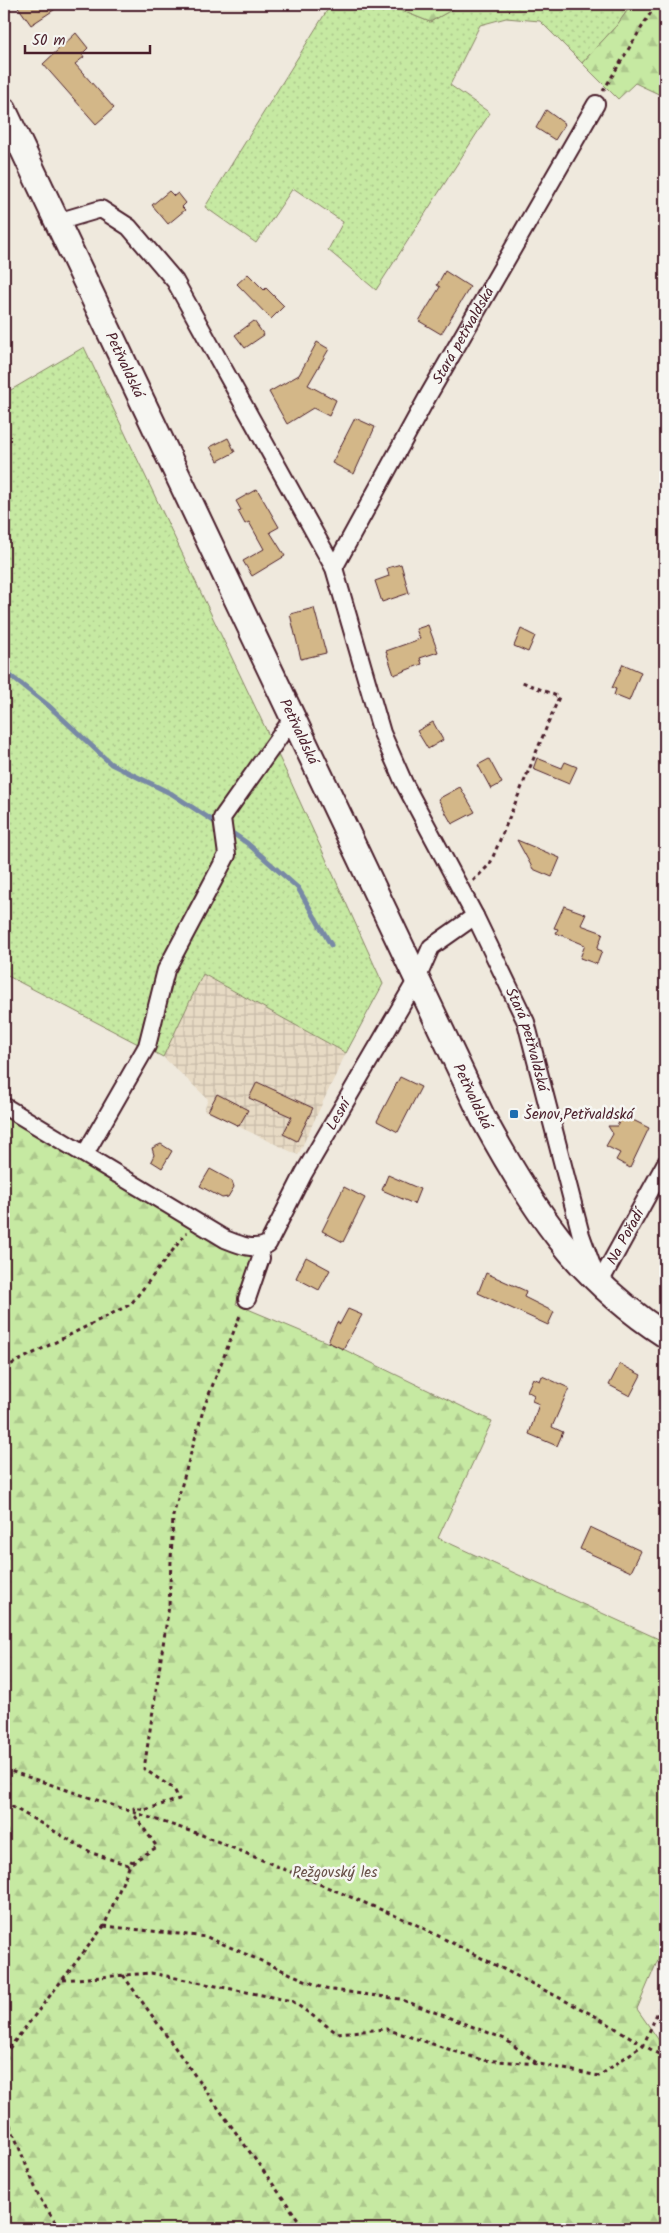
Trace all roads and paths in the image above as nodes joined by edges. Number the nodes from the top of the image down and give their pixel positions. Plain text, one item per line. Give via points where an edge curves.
1 (656, 4) edge
2 (596, 104) joint
3 (4, 110) edge
4 (57, 222) junction
5 (334, 568) junction
6 (520, 681) dead end
7 (292, 719) junction
8 (463, 892) junction
9 (475, 916) junction
10 (417, 979) junction
11 (4, 1106) edge
12 (85, 1154) junction
13 (665, 1164) edge
14 (195, 1222) junction
15 (259, 1249) junction
16 (599, 1284) junction
17 (247, 1299) joint
18 (665, 1335) edge
19 (4, 1368) edge
20 (4, 1769) edge
21 (4, 1802) edge
22 (132, 1860) dead end
23 (128, 1865) junction
24 (104, 1926) junction
25 (123, 1975) junction
26 (63, 1980) junction
27 (665, 1995) edge
28 (644, 2044) junction
29 (4, 2055) edge
30 (665, 2058) edge
31 (539, 2064) junction
32 (4, 2110) edge
33 (60, 2229) edge
34 (305, 2229) edge

1 - 2 path
2 - 5 street, Stará petřvaldská via 428,396
3 - 4 main road, Petřvaldská
4 - 5 street, Stará petřvaldská via 101,209 129,227 176,281
4 - 7 main road, Petřvaldská
5 - 8 street, Stará petřvaldská via 382,732 404,783
6 - 8 path via 559,698 490,864
7 - 10 main road, Petřvaldská
7 - 12 street via 222,818 227,855 166,970 147,1046
8 - 9 street, Stará petřvaldská
9 - 10 street via 431,947
9 - 16 street, Stará petřvaldská via 526,1022 581,1235
10 - 15 street, Lesní via 304,1173 268,1244
10 - 16 main road, Petřvaldská via 483,1118 509,1164 561,1243
11 - 12 street
12 - 14 street
13 - 16 street, Na Pořadí
14 - 15 street via 234,1243
14 - 19 path via 131,1304
15 - 17 street via 261,1258
16 - 18 main road, Petřvaldská
17 - 23 path via 204,1406 173,1516 169,1606 144,1769 174,1789 179,1799 145,1810 134,1808 135,1816 157,1847
20 - 28 path via 202,1835 404,1919
21 - 23 path via 92,1853
22 - 23 path
23 - 24 path
24 - 26 path
24 - 31 path via 207,1937 325,1989 400,1999 505,2039
25 - 26 path
25 - 31 path via 151,1972 292,2001 337,2033 386,2029 482,2060
25 - 34 path
26 - 29 path
27 - 28 path
28 - 30 path
28 - 31 path via 599,2076
32 - 33 path via 39,2197

